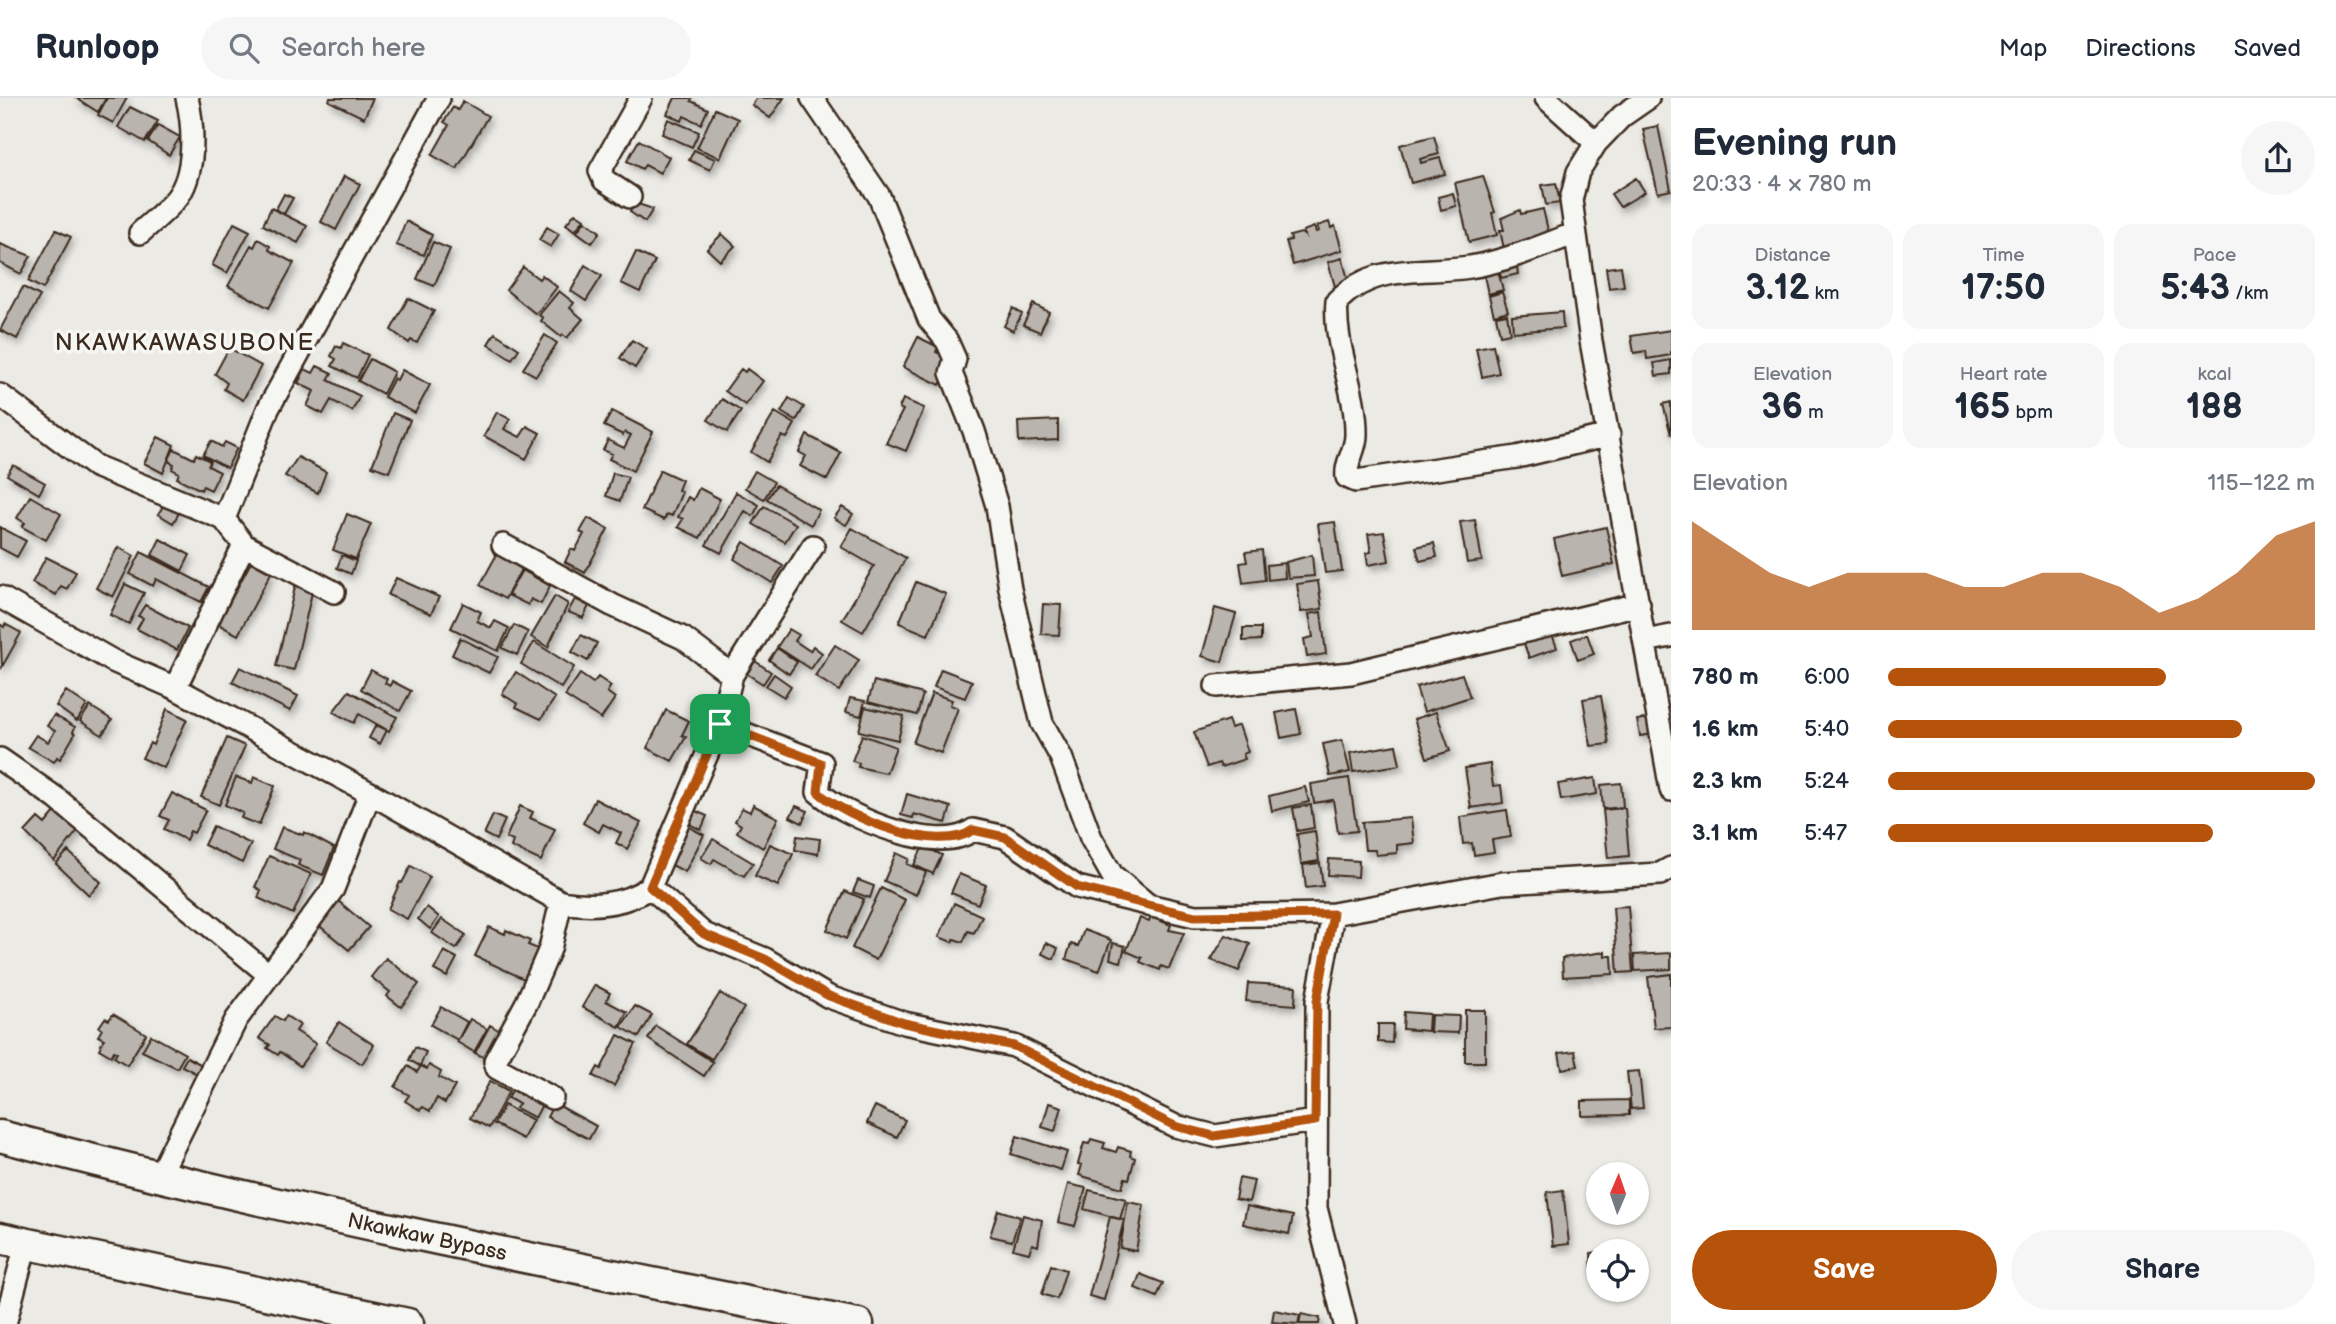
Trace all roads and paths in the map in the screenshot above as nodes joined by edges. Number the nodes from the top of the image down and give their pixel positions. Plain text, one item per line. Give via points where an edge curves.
1 (187, 98) edge
2 (439, 98) edge
3 (641, 98) edge
4 (812, 98) edge
5 (1546, 98) edge
6 (1648, 98) edge
7 (1596, 142) junction
8 (630, 197) dead end
9 (140, 233) dead end
10 (1573, 234) junction
11 (0, 395) edge
12 (1609, 435) junction
13 (224, 519) junction
14 (244, 545) junction
15 (503, 545) dead end
16 (813, 546) dead end
17 (334, 592) dead end
18 (0, 597) edge
19 (1639, 604) junction
20 (1671, 636) edge
21 (1645, 642) junction
22 (732, 675) junction
23 (1216, 686) dead end
24 (175, 688) junction
25 (720, 724) junction
26 (0, 759) edge
27 (1671, 790) edge
28 (370, 793) junction
29 (1671, 868) edge
30 (650, 887) junction
31 (561, 902) junction
32 (1148, 905) junction
33 (1333, 914) junction
34 (268, 974) junction
35 (552, 1098) dead end
36 (1315, 1121) junction
37 (0, 1136) edge
38 (158, 1178) junction
39 (13, 1241) edge
40 (5, 1324) edge
41 (408, 1324) edge
42 (858, 1324) edge
43 (1345, 1324) edge

1 - 9 street via 192,131 185,182 175,200
2 - 13 street via 268,410
3 - 8 street via 600,171 604,180
4 - 32 street via 879,196 929,319 955,359 951,373 997,506 1010,589 1042,723 1061,757 1091,838 1112,875
5 - 7 street
6 - 7 street
7 - 10 street via 1578,172 1570,200
10 - 12 street
10 - 12 street via 1486,263 1389,274 1354,287 1337,301 1341,354 1356,434 1346,471 1356,481 1517,457
11 - 13 street via 95,466
12 - 19 street
13 - 14 street
14 - 17 street
14 - 24 street
15 - 22 street via 612,606 683,638
16 - 22 street
18 - 24 street via 113,661
19 - 21 street
19 - 23 street via 1351,673
20 - 21 street
21 - 27 street
22 - 25 street
24 - 28 street
25 - 30 street
25 - 32 street via 821,763 818,792 835,807 900,831 945,841 973,830 1005,837 1077,887
26 - 34 street via 56,798
28 - 31 street
28 - 34 street via 333,889
29 - 33 street via 1660,874 1502,883
30 - 31 street via 636,897 604,904
30 - 36 street via 704,934 765,959 829,996 904,1023 1014,1046 1175,1126 1214,1136
31 - 35 street via 550,949 495,1061 497,1068
32 - 33 street via 1195,916
33 - 36 street via 1318,990
34 - 38 street via 236,1020
36 - 43 street via 1316,1208
37 - 38 highway, Nkawkaw Bypass
38 - 42 highway, Nkawkaw Bypass via 494,1252
39 - 40 street
39 - 41 highway

